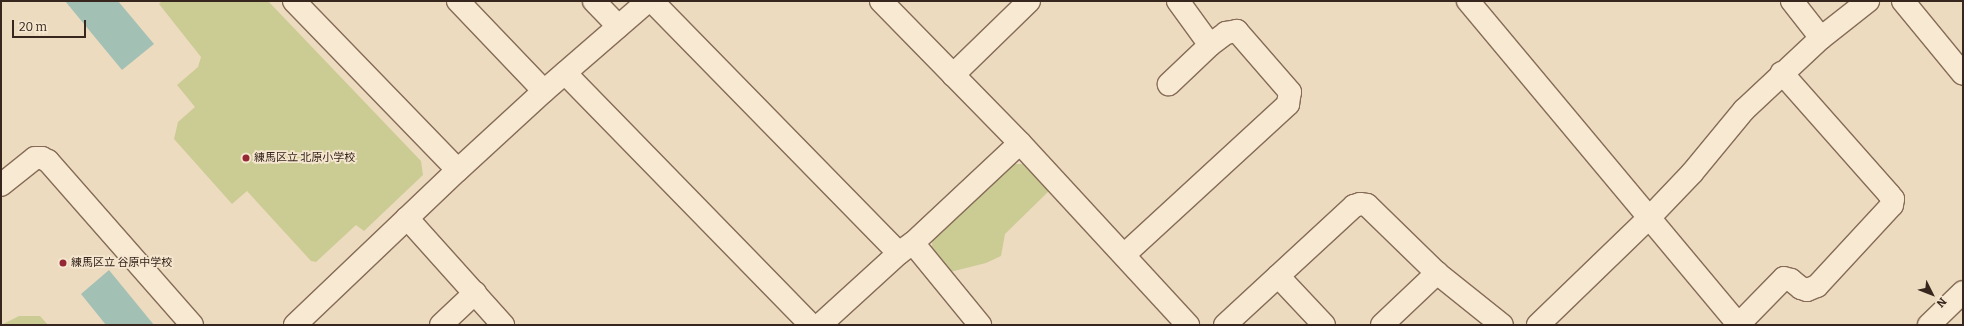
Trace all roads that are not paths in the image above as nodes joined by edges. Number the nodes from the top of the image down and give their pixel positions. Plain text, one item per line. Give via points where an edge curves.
1 (294, 1) edge
2 (458, 1) edge
3 (594, 1) edge
4 (648, 1) edge
5 (652, 1) edge
6 (881, 1) edge
7 (1029, 1) edge
8 (1178, 1) edge
9 (1468, 1) edge
10 (1792, 1) edge
11 (1868, 1) edge
12 (1903, 1) edge
13 (618, 26) junction
14 (1821, 38) junction
15 (1210, 45) junction
16 (1782, 72) junction
17 (565, 73) junction
18 (1963, 74) edge
19 (953, 75) junction
20 (1169, 84) dead end
21 (544, 91) junction
22 (1020, 143) junction
23 (458, 170) junction
24 (1, 185) edge
25 (1650, 217) junction
26 (407, 218) junction
27 (906, 248) junction
28 (1124, 255) junction
29 (1437, 273) junction
30 (1278, 276) junction
31 (1963, 292) edge
32 (475, 293) junction
33 (192, 325) edge
34 (295, 325) edge
35 (440, 325) edge
36 (503, 325) edge
37 (811, 325) edge
38 (820, 325) edge
39 (980, 325) edge
40 (1188, 325) edge
41 (1225, 325) edge
42 (1324, 325) edge
43 (1382, 325) edge
44 (1502, 325) edge
45 (1538, 325) edge
46 (1739, 325) edge
47 (1929, 325) edge

1 - 23 street
2 - 21 street
3 - 13 street
4 - 13 street
5 - 27 street
6 - 19 street
7 - 19 street
8 - 15 street
9 - 25 street
10 - 14 street
11 - 14 street
12 - 18 street
13 - 17 street
14 - 16 street
15 - 20 street
15 - 28 street via 1226,33 1237,31 1290,92 1288,104
16 - 25 street via 1744,110 1692,173
16 - 46 street via 1889,194 1893,199 1892,205 1817,286 1807,290 1784,278
17 - 21 street
17 - 37 street
19 - 22 street
21 - 23 street
22 - 27 street
22 - 28 street
23 - 26 street
24 - 33 street via 35,158 48,161
25 - 45 street
25 - 46 street
26 - 32 street
26 - 34 street
27 - 38 street
27 - 39 street
28 - 40 street
29 - 30 street via 1366,205 1360,204 1354,206
29 - 43 street
29 - 44 street
30 - 41 street
30 - 42 street
31 - 47 street
32 - 35 street
32 - 36 street

